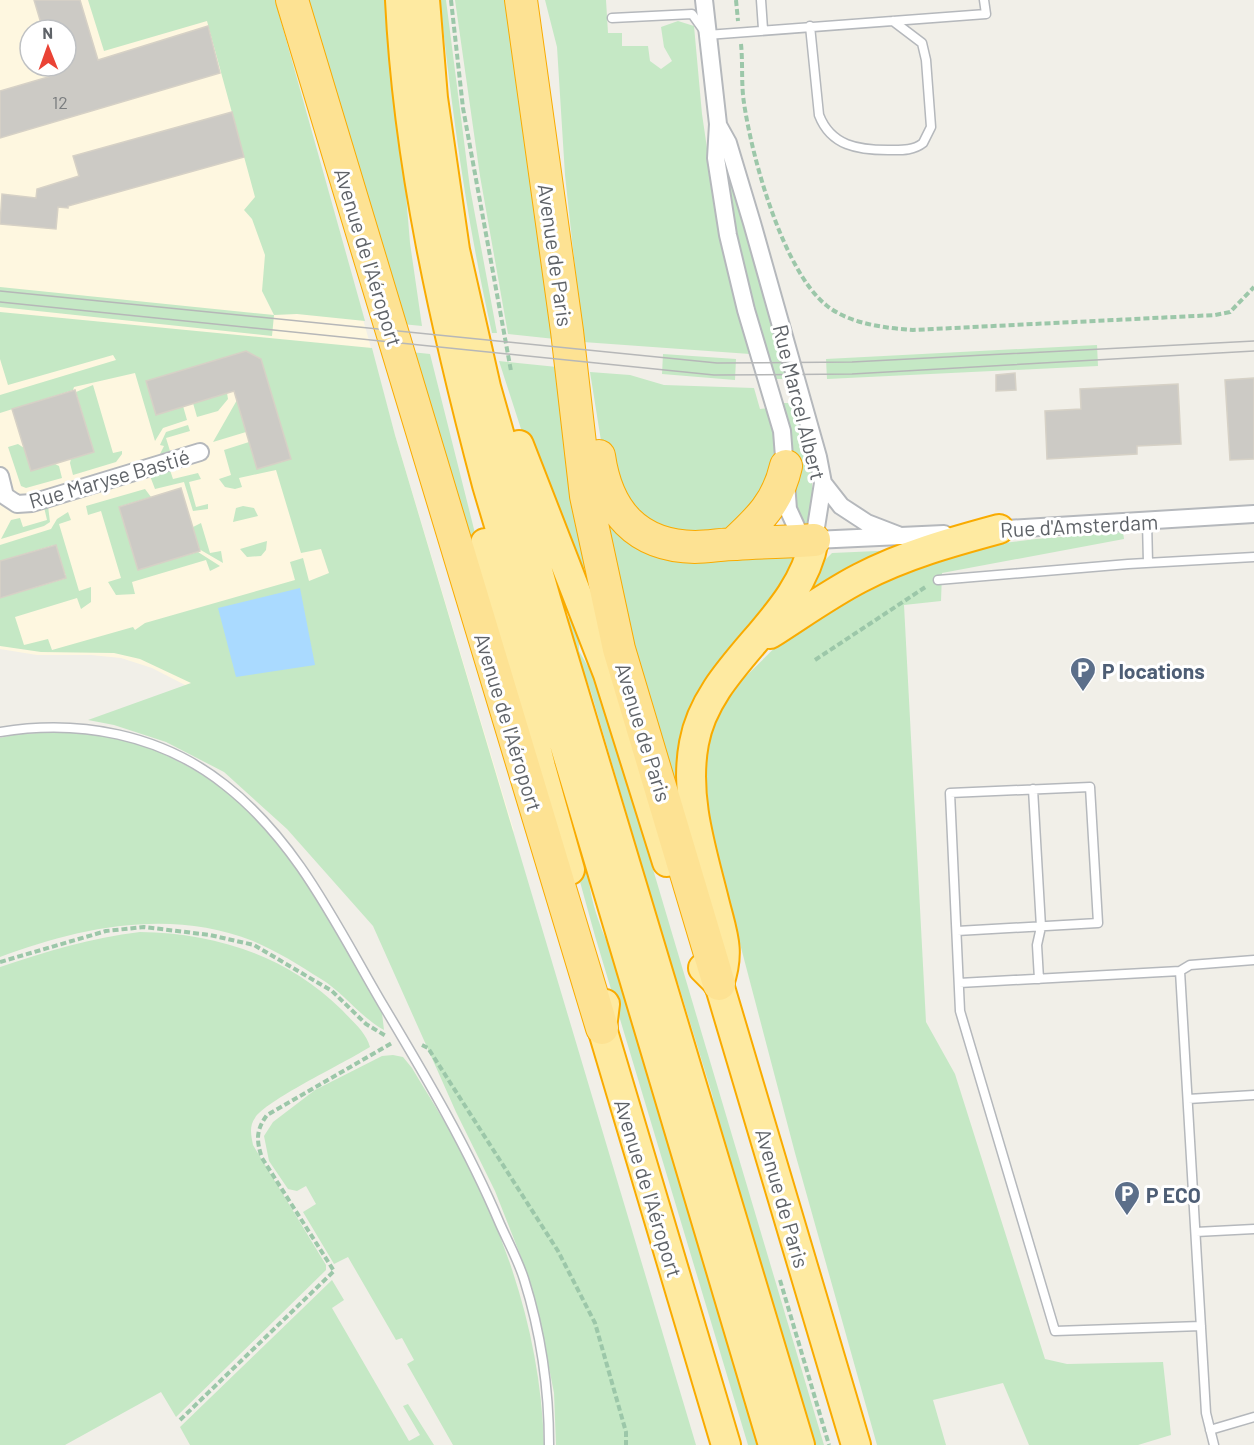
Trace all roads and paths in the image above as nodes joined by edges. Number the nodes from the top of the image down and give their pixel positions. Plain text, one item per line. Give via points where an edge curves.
1 (400, 0) edge
2 (425, 0) edge
3 (451, 0) edge
4 (521, 0) edge
5 (704, 0) edge
6 (736, 0) edge
7 (761, 0) edge
8 (984, 0) edge
9 (292, 1) edge
10 (738, 17) dead end
11 (612, 18) dead end
12 (892, 21) junction
13 (810, 26) junction
14 (763, 29) junction
15 (707, 36) junction
16 (741, 53) dead end
17 (718, 124) junction
18 (1254, 286) edge
19 (471, 317) junction
20 (567, 331) junction
21 (457, 371) junction
22 (511, 371) dead end
23 (201, 452) dead end
24 (786, 466) junction
25 (0, 476) edge
26 (823, 483) junction
27 (1254, 514) edge
28 (1147, 521) junction
29 (999, 529) junction
30 (904, 538) junction
31 (814, 540) junction
32 (733, 544) junction
33 (1254, 557) edge
34 (1148, 563) junction
35 (938, 580) joint
36 (751, 646) junction
37 (814, 660) dead end
38 (0, 732) edge
39 (1033, 789) junction
40 (1041, 927) junction
41 (957, 931) junction
42 (1254, 960) edge
43 (0, 962) edge
44 (1180, 971) junction
45 (1039, 979) junction
46 (959, 983) junction
47 (719, 984) junction
48 (602, 1028) junction
49 (404, 1040) junction
50 (1254, 1095) edge
51 (1188, 1099) junction
52 (1254, 1229) edge
53 (1196, 1232) junction
54 (778, 1273) dead end
55 (1201, 1326) junction
56 (1254, 1417) edge
57 (180, 1420) dead end
58 (1210, 1430) junction
59 (549, 1445) edge
60 (626, 1445) edge
61 (726, 1445) edge
62 (773, 1445) edge
63 (800, 1445) edge
64 (829, 1445) edge
65 (856, 1445) edge
66 (1214, 1445) edge

1 - 21 highway via 418,171
2 - 19 highway via 444,181
3 - 22 path via 463,108
4 - 20 highway, Avenue de Paris
5 - 15 street, Rue Marcel Albert
6 - 10 path
7 - 14 lane
8 - 12 lane via 986,14
9 - 48 highway, Avenue de l'Aéroport
11 - 15 lane via 692,14
12 - 13 lane
12 - 13 lane via 922,43 926,60 931,127 924,143 908,150 850,147 824,126 819,115
13 - 14 lane
14 - 15 lane
15 - 17 street, Rue Marcel Albert
16 - 18 path via 749,130 770,203 804,280 827,306 845,315 882,327 932,330 1215,315 1230,312
17 - 24 street, Rue Marcel Albert via 716,158 728,235 779,421
17 - 26 street, Rue Marcel Albert via 728,143 752,223
19 - 47 highway via 498,375 512,425 608,674 692,948 702,968
19 - 63 highway via 501,443
20 - 32 highway via 587,384 603,482 612,503 643,533 667,543 694,547
20 - 47 highway, Avenue de Paris via 586,496 619,649
21 - 48 highway via 453,392 455,423 541,767 605,992
21 - 62 highway
23 - 25 street, Rue Maryse Bastié via 17,504 5,496
24 - 31 street, Rue Marcel Albert via 788,508 795,528
24 - 32 highway via 769,508
26 - 30 street, Rue d'Amsterdam via 841,506 867,523
26 - 31 street, Rue Marcel Albert
27 - 28 street, Rue d'Amsterdam
28 - 29 street, Rue d'Amsterdam
28 - 34 lane
29 - 30 street, Rue d'Amsterdam
29 - 36 highway via 933,548 860,578
30 - 31 street, Rue d'Amsterdam
31 - 32 highway
31 - 36 highway via 800,582
33 - 34 lane
34 - 35 lane
35 - 37 path
36 - 47 highway via 707,708 694,739 690,765 693,815 727,951
38 - 49 lane via 74,727 116,733 156,746 224,783 290,849
39 - 40 lane
39 - 40 lane via 1090,787 1096,877 1098,922
39 - 41 lane via 950,793
40 - 41 lane
40 - 45 lane via 1037,945
41 - 46 lane
42 - 44 lane via 1191,965
43 - 57 path via 106,931 144,927 210,935 254,945 333,991 382,1035 400,1040 267,1114 258,1127 262,1158 334,1271
44 - 45 lane
44 - 51 lane
45 - 46 lane
46 - 55 lane via 960,1011 1055,1331
47 - 65 highway, Avenue de Paris
48 - 61 highway, Avenue de l'Aéroport
49 - 59 lane via 475,1164 524,1277 549,1400
49 - 60 path via 428,1048 558,1251 595,1323 626,1432
50 - 51 lane
51 - 53 lane
52 - 53 lane
53 - 55 lane
54 - 64 path
55 - 58 lane
56 - 58 lane
58 - 66 lane

